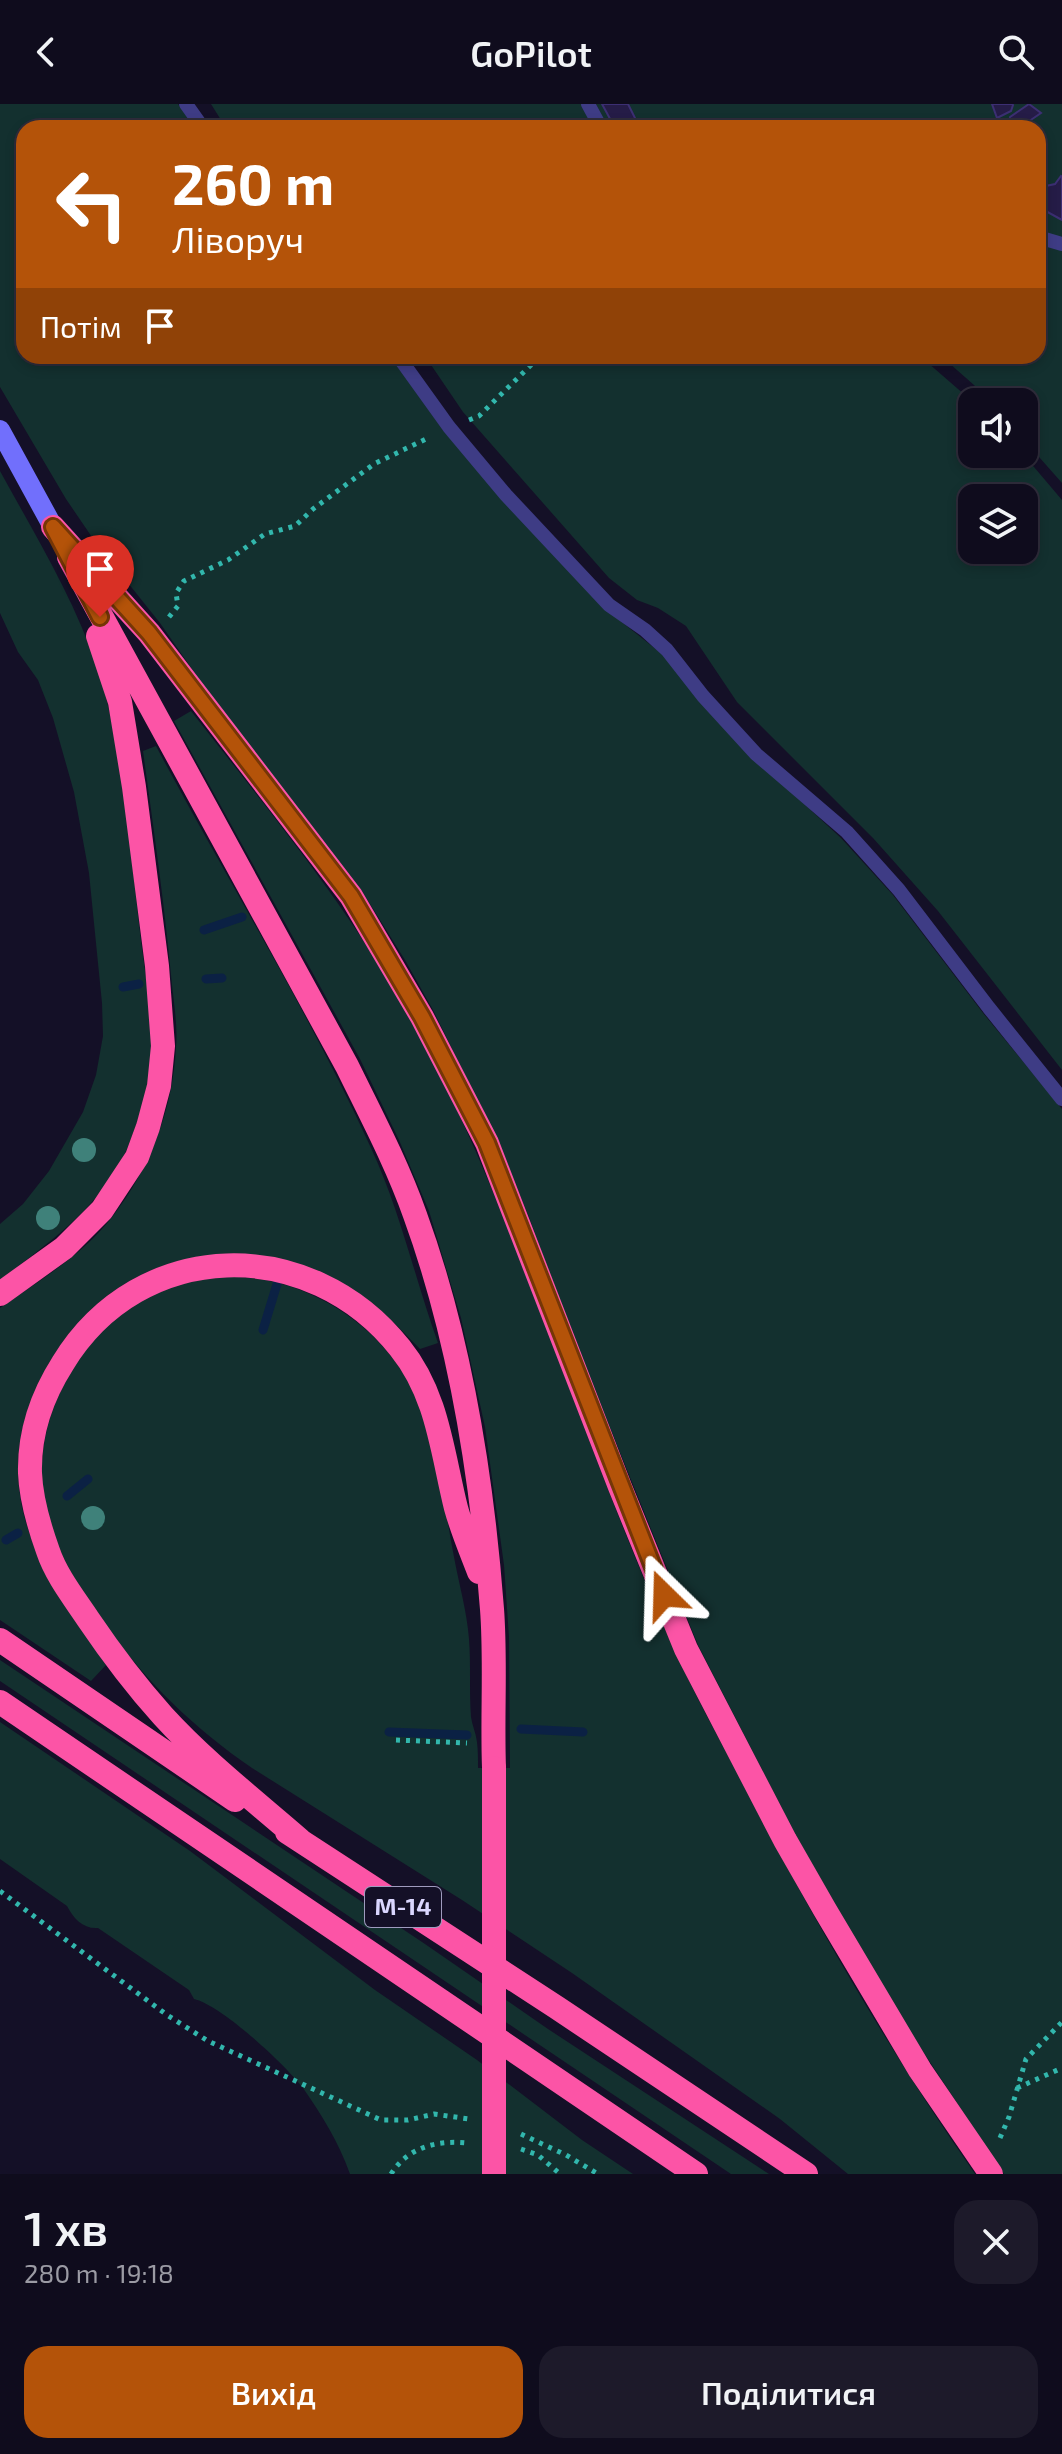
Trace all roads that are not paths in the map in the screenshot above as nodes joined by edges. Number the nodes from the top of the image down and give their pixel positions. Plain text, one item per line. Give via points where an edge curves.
1 (404, 364) edge
2 (0, 430) edge
3 (53, 527) junction
4 (1062, 1099) edge
5 (0, 1294) edge
6 (492, 1611) junction
7 (0, 1640) edge
8 (0, 1702) edge
9 (300, 1840) junction
10 (989, 2171) edge
11 (494, 2174) edge
12 (696, 2174) edge
13 (806, 2174) edge

1 - 4 lane via 506,495 609,605 667,650 756,754 847,832 899,890
2 - 3 main road
3 - 5 highway via 120,702 163,1046 148,1127 122,1181 64,1248
3 - 6 highway via 347,1066 416,1216 472,1430
3 - 10 highway via 149,633 351,896 422,1017 487,1143 686,1649 825,1910 920,2070
6 - 9 highway via 420,1377 401,1348 354,1304 300,1276 274,1269 201,1268 159,1278 137,1290 112,1306 71,1349 44,1397 32,1440 35,1513 49,1555 102,1640 164,1718
6 - 11 highway, bridge
7 - 9 highway, М-14
8 - 12 highway, М-14
9 - 13 highway, М-14

